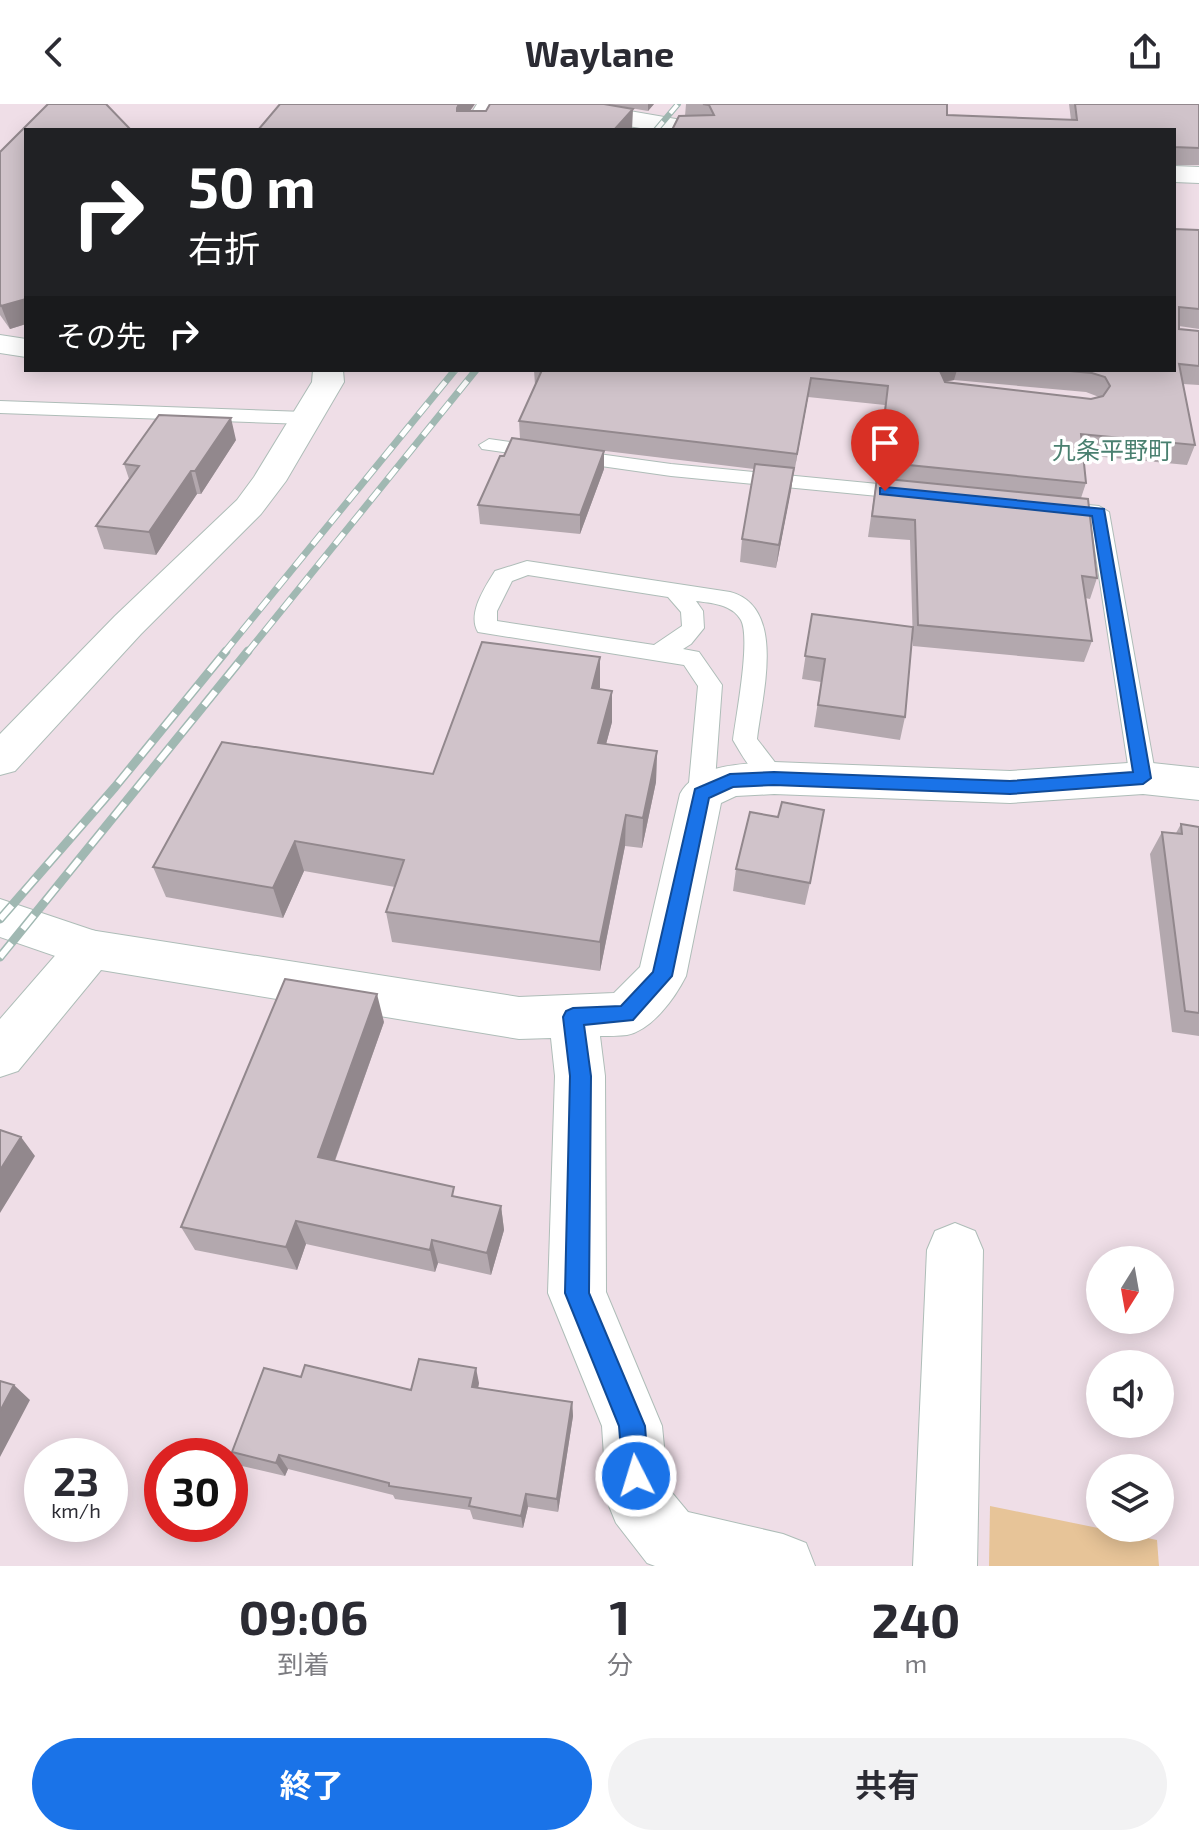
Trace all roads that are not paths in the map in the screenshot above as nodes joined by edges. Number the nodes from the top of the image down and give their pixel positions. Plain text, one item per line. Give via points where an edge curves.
1 (489, 104) edge
2 (538, 104) edge
3 (474, 128) edge
4 (686, 128) edge
5 (1176, 174) edge
6 (1199, 175) edge
7 (0, 344) edge
8 (24, 348) edge
9 (328, 372) edge
10 (0, 407) edge
11 (305, 418) junction
12 (489, 445) dead end
13 (924, 495) edge
14 (1035, 506) edge
15 (675, 591) junction
16 (657, 653) junction
17 (0, 760) edge
18 (774, 778) junction
19 (1143, 778) junction
20 (1199, 784) edge
21 (701, 794) junction
22 (0, 918) edge
23 (90, 949) junction
24 (573, 1017) junction
25 (0, 1055) edge
26 (955, 1250) dead end
27 (783, 1566) edge
28 (945, 1566) edge

1 - 3 street
2 - 4 street
5 - 6 street
7 - 8 street
9 - 11 street via 328,382
10 - 11 lane
11 - 17 street via 249,507
12 - 13 lane via 671,470
14 - 19 lane via 1099,512
15 - 16 lane via 692,611 693,628
15 - 16 lane via 527,568 503,576 486,611 486,627
15 - 18 lane via 730,599 751,616 756,641 745,740
16 - 21 lane via 691,658 710,685
18 - 19 street via 1010,787
18 - 21 street via 730,781
19 - 20 street
21 - 24 street via 662,976 626,1014
22 - 23 street
23 - 24 street via 519,1018
23 - 25 street
24 - 27 street via 580,1076 577,1293 632,1426 638,1501 670,1540
26 - 28 street

